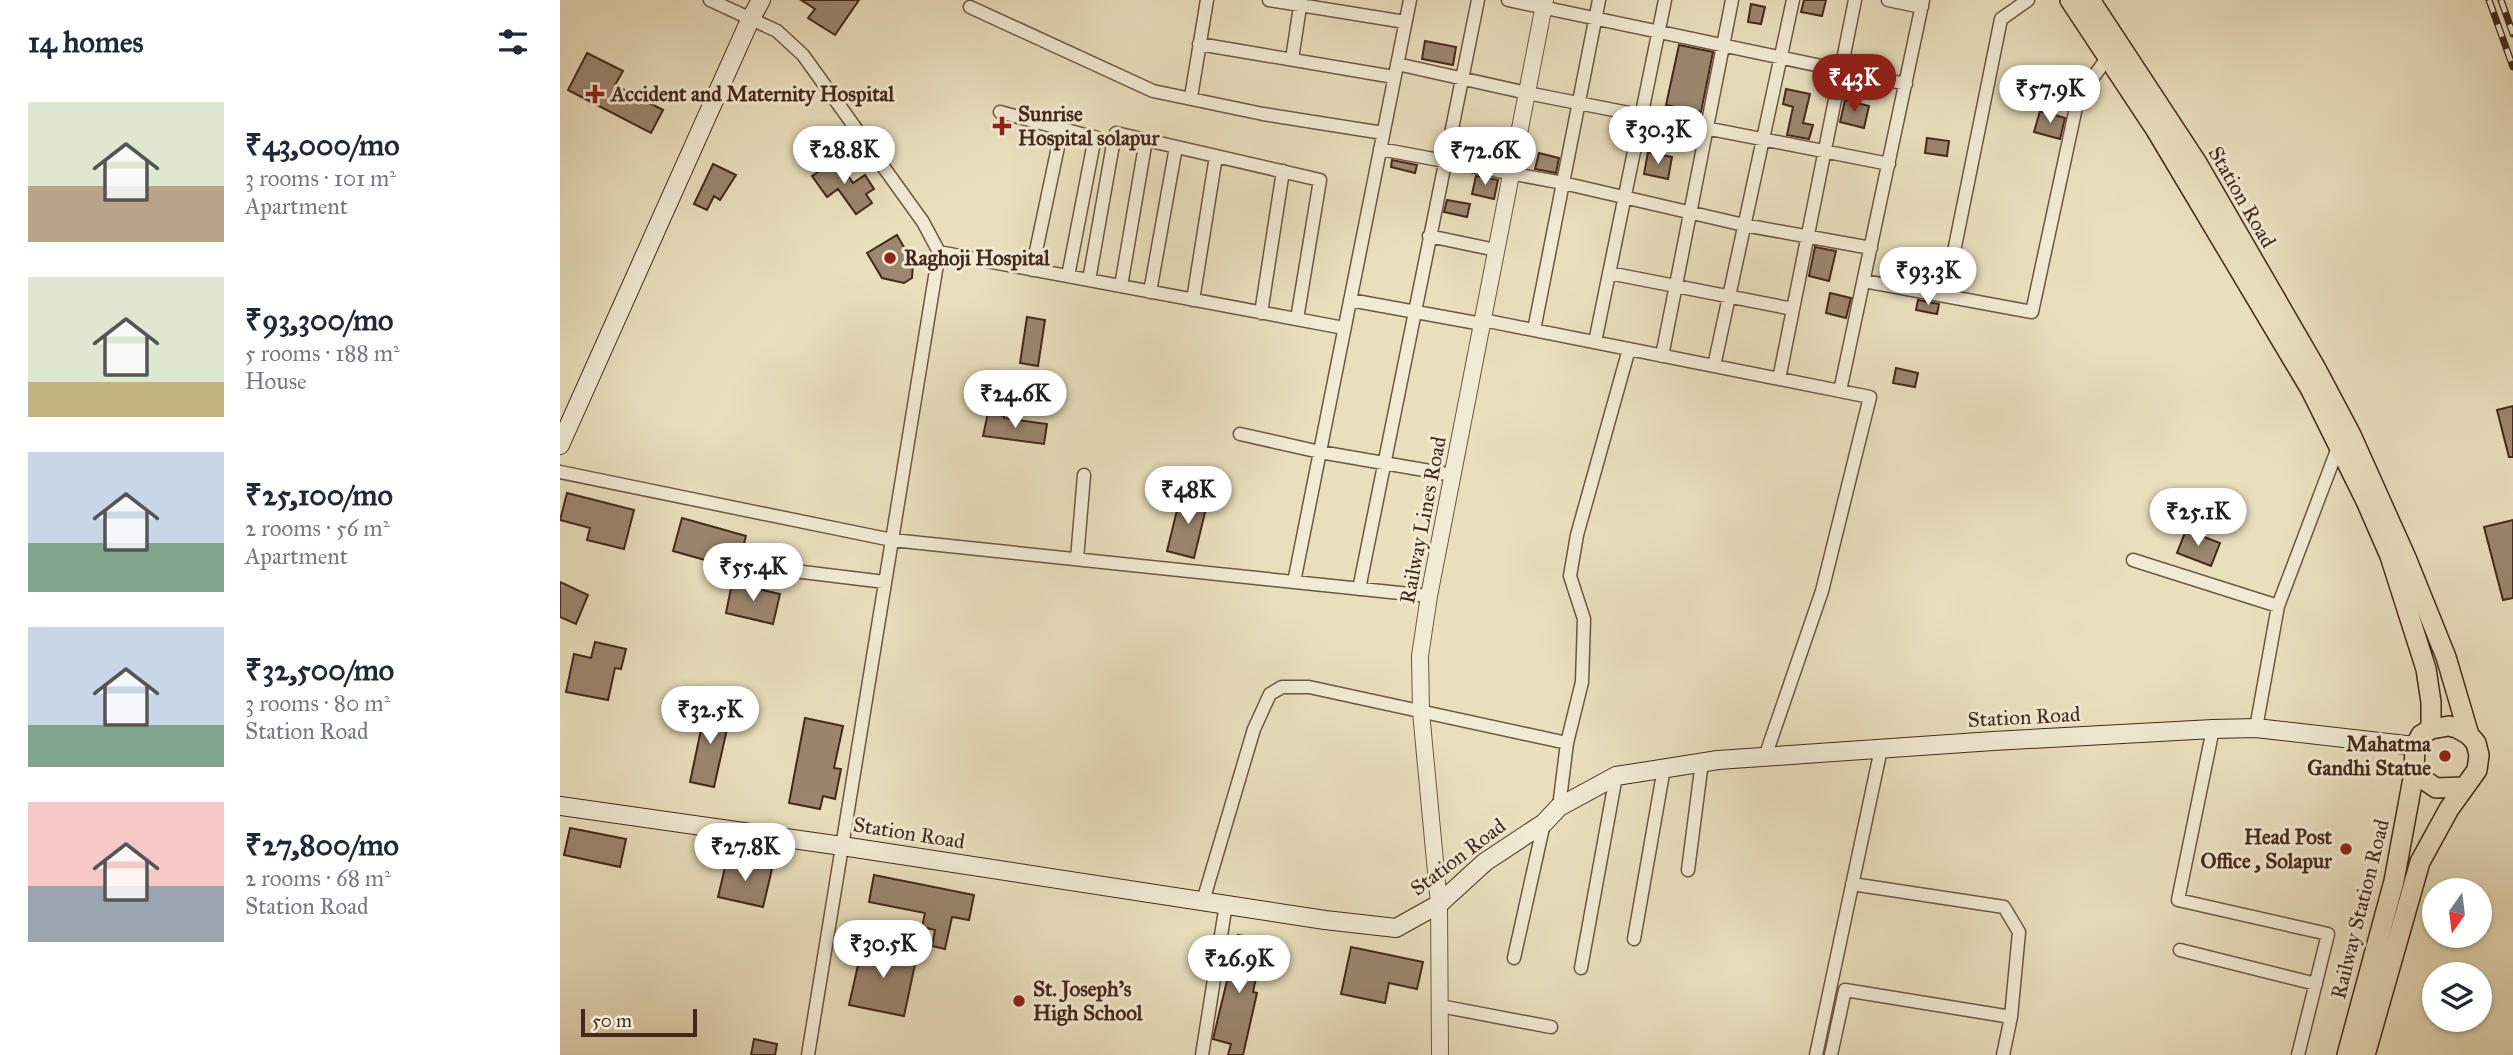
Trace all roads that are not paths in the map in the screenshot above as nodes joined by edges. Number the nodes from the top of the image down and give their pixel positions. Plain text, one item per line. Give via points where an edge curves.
1 (710, 0) edge
2 (761, 0) edge
3 (1207, 0) edge
4 (1269, 0) edge
5 (1410, 0) edge
6 (1478, 0) edge
7 (1508, 0) edge
8 (1599, 0) edge
9 (1665, 0) edge
10 (1732, 0) edge
11 (1793, 0) edge
12 (1855, 0) edge
13 (1888, 0) edge
14 (2028, 0) edge
15 (2070, 0) edge
16 (2090, 0) edge
17 (1301, 3) edge
18 (1544, 4) edge
19 (1923, 4) edge
20 (970, 8) dead end
21 (1596, 18) junction
22 (750, 20) junction
23 (1405, 22) junction
24 (1658, 32) junction
25 (1199, 44) junction
26 (1723, 46) junction
27 (2108, 57) junction
28 (1780, 58) junction
29 (1292, 59) junction
30 (1397, 64) junction
31 (1841, 70) junction
32 (1394, 77) junction
33 (1462, 78) junction
34 (1906, 84) junction
35 (1527, 93) junction
36 (1191, 97) junction
37 (1578, 103) junction
38 (1000, 111) dead end
39 (1641, 116) junction
40 (1062, 128) junction
41 (1707, 128) junction
42 (1383, 133) junction
43 (1095, 137) junction
44 (1114, 139) junction
45 (1763, 139) junction
46 (1146, 141) junction
47 (1176, 147) junction
48 (1380, 149) junction
49 (1825, 151) junction
50 (1216, 156) junction
51 (1445, 161) junction
52 (1889, 164) junction
53 (1283, 171) junction
54 (1511, 173) junction
55 (1563, 183) junction
56 (1624, 199) junction
57 (1690, 213) junction
58 (1744, 225) junction
59 (1429, 236) junction
60 (1807, 237) junction
61 (1871, 248) junction
62 (1496, 250) junction
63 (939, 252) junction
64 (1032, 270) junction
65 (1609, 273) junction
66 (1068, 276) junction
67 (1089, 280) junction
68 (1864, 281) junction
69 (1121, 286) junction
70 (1676, 286) junction
71 (1150, 292) junction
72 (1729, 296) junction
73 (1945, 296) junction
74 (1193, 300) junction
75 (1350, 300) junction
76 (1793, 309) junction
77 (1415, 312) junction
78 (1261, 313) junction
79 (1297, 319) junction
80 (1482, 322) junction
81 (1344, 328) junction
82 (1534, 330) junction
83 (1595, 342) junction
84 (1629, 349) junction
85 (1662, 356) junction
86 (1714, 366) junction
87 (1779, 379) junction
88 (1840, 391) junction
89 (1240, 434) dead end
90 (560, 445) edge
91 (2339, 445) junction
92 (1320, 452) junction
93 (1385, 463) junction
94 (560, 472) edge
95 (1084, 475) dead end
96 (1453, 475) junction
97 (892, 540) junction
98 (1077, 559) junction
99 (2133, 560) dead end
100 (786, 570) dead end
101 (885, 582) junction
102 (1294, 582) junction
103 (1359, 589) junction
104 (1429, 596) junction
105 (2278, 606) junction
106 (1420, 712) junction
107 (2213, 729) junction
108 (2256, 729) junction
109 (2431, 729) junction
110 (2469, 735) junction
111 (1567, 743) junction
112 (2415, 746) junction
113 (1881, 749) junction
114 (1765, 757) junction
115 (1702, 762) junction
116 (1664, 768) junction
117 (2414, 773) junction
118 (1616, 776) junction
119 (2463, 787) junction
120 (560, 806) edge
121 (1559, 807) junction
122 (1544, 823) junction
123 (842, 846) junction
124 (1688, 870) dead end
125 (1852, 884) junction
126 (1203, 901) junction
127 (1439, 904) junction
128 (1226, 905) junction
129 (1633, 939) dead end
130 (2180, 950) dead end
131 (1514, 958) dead end
132 (1581, 968) dead end
133 (2316, 984) junction
134 (1440, 1006) junction
135 (2011, 1017) junction
136 (1551, 1027) dead end
137 (807, 1055) edge
138 (1202, 1055) edge
139 (1440, 1055) edge
140 (1816, 1055) edge
141 (1831, 1055) edge
142 (2003, 1055) edge
143 (2298, 1055) edge
144 (2347, 1055) edge
145 (2365, 1055) edge

1 - 22 street
2 - 22 main road
3 - 25 street
4 - 17 street
5 - 23 street
6 - 33 street
7 - 18 street
8 - 21 street
9 - 24 street
10 - 26 street
11 - 28 street
12 - 31 street
13 - 19 street
14 - 73 street via 2001,19
15 - 27 main road, Station Road
16 - 110 main road, Station Road via 2196,163 2351,435 2446,657
17 - 23 street
17 - 29 street
18 - 21 street
18 - 35 street, Railway Lines Road
19 - 34 street
20 - 36 street via 1153,91
21 - 24 street
21 - 37 street
22 - 63 street via 777,31 803,55 923,222
22 - 90 main road
23 - 30 street
24 - 26 street
24 - 39 street
25 - 29 street
25 - 36 street
26 - 28 street
26 - 41 street
27 - 73 street via 2078,99 2032,312
27 - 91 main road, Station Road via 2291,356
28 - 31 street
28 - 45 street
29 - 32 street
30 - 32 street
30 - 33 street
31 - 34 street
31 - 49 street
32 - 42 street
33 - 35 street
33 - 51 street
34 - 52 street
35 - 37 street
35 - 54 street, Railway Lines Road
36 - 42 street
37 - 39 street
37 - 55 street
38 - 40 street
39 - 41 street
39 - 56 street
40 - 43 street
40 - 64 street
41 - 45 street
41 - 57 street
42 - 48 street
43 - 44 street
43 - 66 street
44 - 46 street via 1116,134
44 - 67 street
45 - 49 street
45 - 58 street
46 - 47 street
46 - 69 street
47 - 50 street
47 - 71 street
48 - 51 street
48 - 75 street
49 - 52 street
49 - 60 street
50 - 53 street
50 - 74 street
51 - 54 street
51 - 59 street
52 - 61 street
53 - 78 street
53 - 79 street via 1320,180
54 - 55 street
54 - 62 street, Railway Lines Road
55 - 56 street
55 - 82 street
56 - 57 street
56 - 65 street
57 - 58 street
57 - 70 street
58 - 60 street
58 - 72 street
59 - 62 street
59 - 77 street
60 - 61 street
60 - 76 street
61 - 68 street
62 - 80 street, Railway Lines Road
63 - 64 street
63 - 97 street
64 - 66 street
65 - 70 street
65 - 83 street
66 - 67 street
67 - 69 street
68 - 73 street
68 - 88 street
69 - 71 street
70 - 72 street
70 - 85 street
71 - 74 street
72 - 76 street
72 - 86 street
74 - 78 street
75 - 77 street
75 - 81 street
76 - 87 street
77 - 80 street
77 - 93 street
78 - 79 street
79 - 81 street
80 - 82 street
80 - 96 street, Railway Lines Road
81 - 92 street
82 - 83 street
83 - 84 street
84 - 85 street
84 - 111 street via 1577,535 1570,576 1584,618 1582,682
85 - 86 street
86 - 87 street
87 - 88 street
88 - 114 street via 1870,397 1822,591
89 - 92 street
91 - 105 street
91 - 109 main road, Station Road via 2390,556 2426,669
92 - 93 street
92 - 102 street
93 - 96 street
93 - 103 street
94 - 97 street
95 - 98 street
96 - 104 street, Railway Lines Road
97 - 98 street
97 - 101 street
98 - 102 street
99 - 105 street
100 - 101 street
101 - 123 street
102 - 103 street
103 - 104 street
104 - 106 street, Railway Lines Road via 1420,656
105 - 108 street
106 - 111 street
106 - 126 street via 1309,687 1282,687 1270,694 1254,729
106 - 127 street, Railway Lines Road
107 - 108 main road, Station Road
107 - 113 main road, Station Road
107 - 133 street via 2178,900 2328,934
108 - 112 main road, Station Road
109 - 110 main road via 2449,726
109 - 112 main road
110 - 119 main road via 2476,743 2478,762
111 - 121 street
112 - 117 main road
113 - 114 main road, Station Road
113 - 125 street
114 - 115 main road, Station Road
115 - 116 main road, Station Road
115 - 124 street
116 - 118 main road, Station Road
116 - 129 street
117 - 119 main road via 2437,788
117 - 144 main road, Railway Station Road via 2393,881
118 - 121 main road, Station Road
118 - 132 street
119 - 145 main road, Railway Station Road via 2420,862
120 - 123 main road, Station Road
121 - 122 main road, Station Road
122 - 127 main road, Station Road via 1485,862
122 - 131 street
123 - 126 main road, Station Road
123 - 137 street
125 - 135 street via 2004,907 2019,932
125 - 140 street
126 - 128 main road, Station Road
127 - 128 main road, Station Road via 1396,928
127 - 134 street, Railway Lines Road
128 - 138 street
130 - 133 street
133 - 143 street
134 - 136 street
134 - 139 street, Railway Lines Road
135 - 141 street via 1845,990
135 - 142 street

